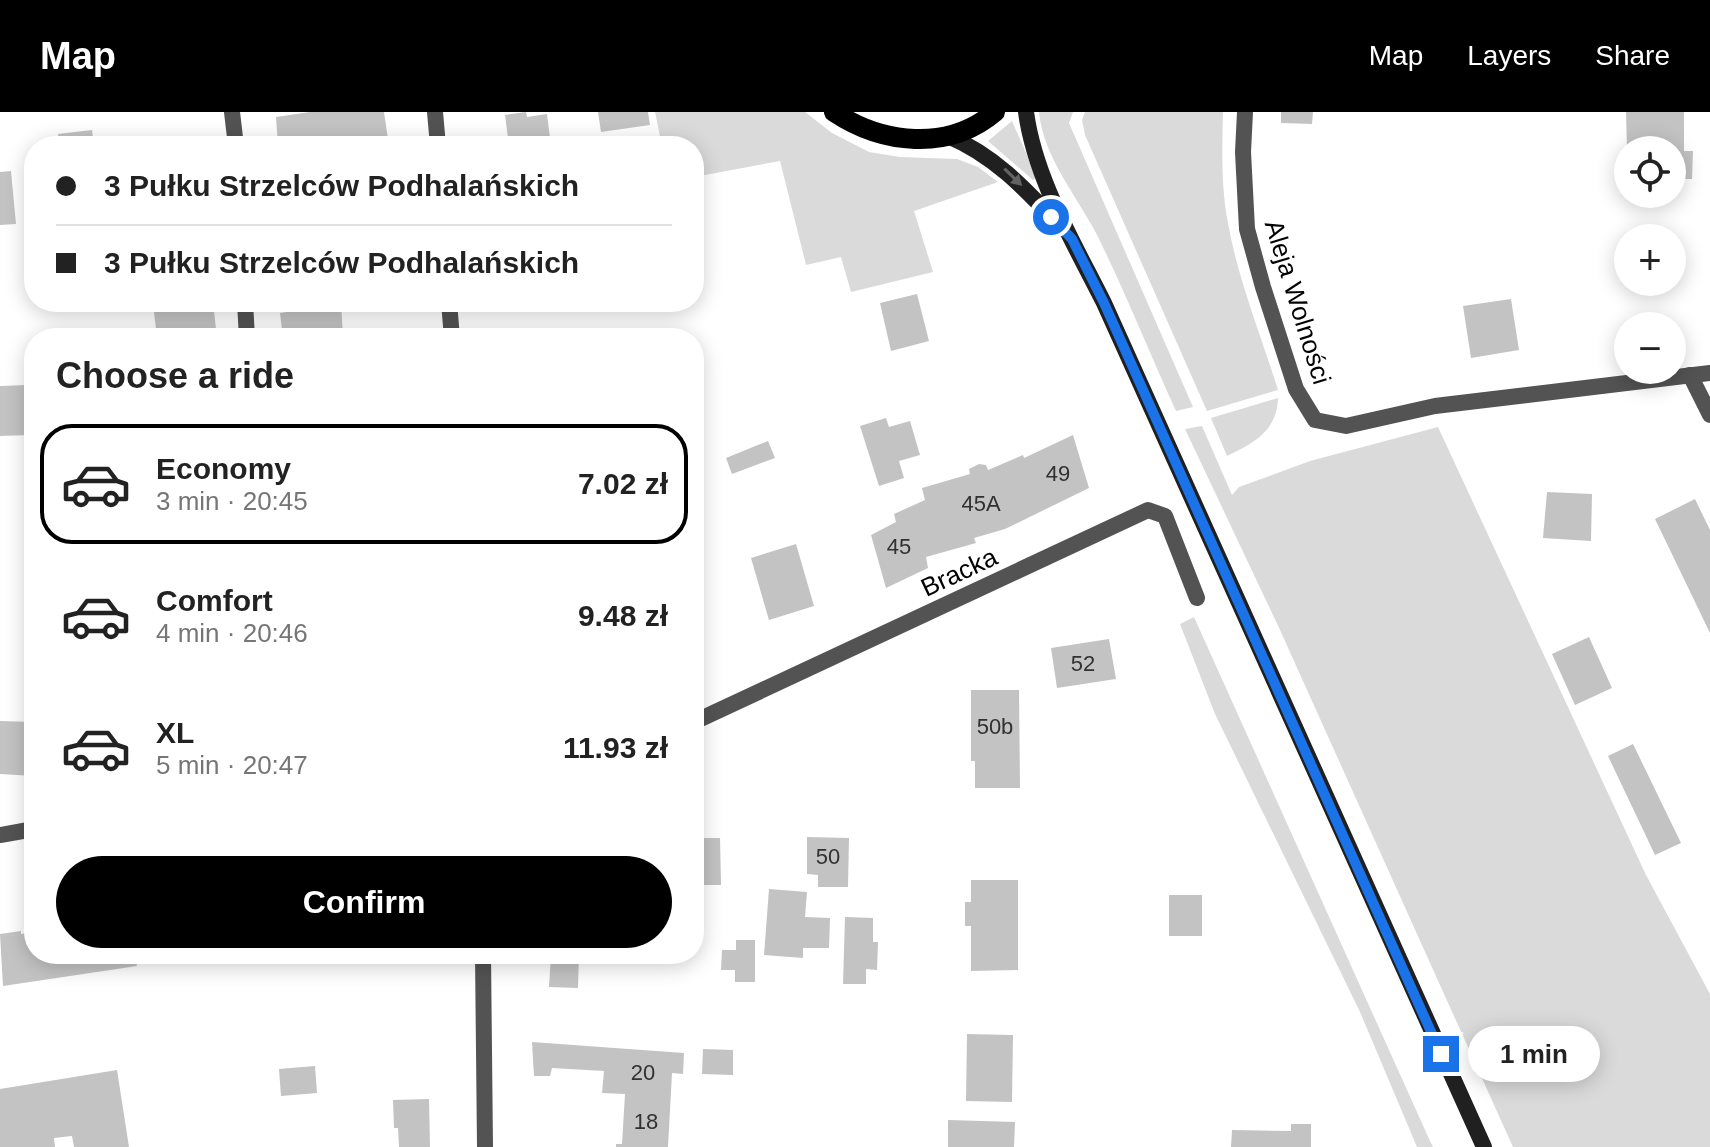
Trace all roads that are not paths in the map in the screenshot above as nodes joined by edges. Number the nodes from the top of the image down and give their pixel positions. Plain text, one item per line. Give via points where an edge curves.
1 (232, 112) edge
2 (435, 112) edge
3 (834, 112) edge
4 (995, 112) edge
5 (1026, 112) edge
6 (1245, 112) edge
7 (235, 136) edge
8 (437, 136) edge
9 (948, 136) junction
10 (1072, 239) junction
11 (1710, 373) edge
12 (1690, 375) junction
13 (1710, 415) edge
14 (1197, 598) dead end
15 (704, 717) edge
16 (24, 831) edge
17 (0, 835) edge
18 (483, 964) edge
19 (485, 1147) edge
20 (1484, 1147) edge

1 - 7 street
2 - 8 street
3 - 9 main road via 885,137
4 - 9 main road
5 - 10 main road via 1033,152
6 - 12 street, Aleja Wolności via 1247,229 1296,389 1315,420 1346,426 1435,406
9 -> 10 main road via 1007,170
10 - 20 main road
11 - 12 street
12 - 13 street
14 - 15 street, Bracka via 1165,516 1148,510
16 - 17 street
18 - 19 street

